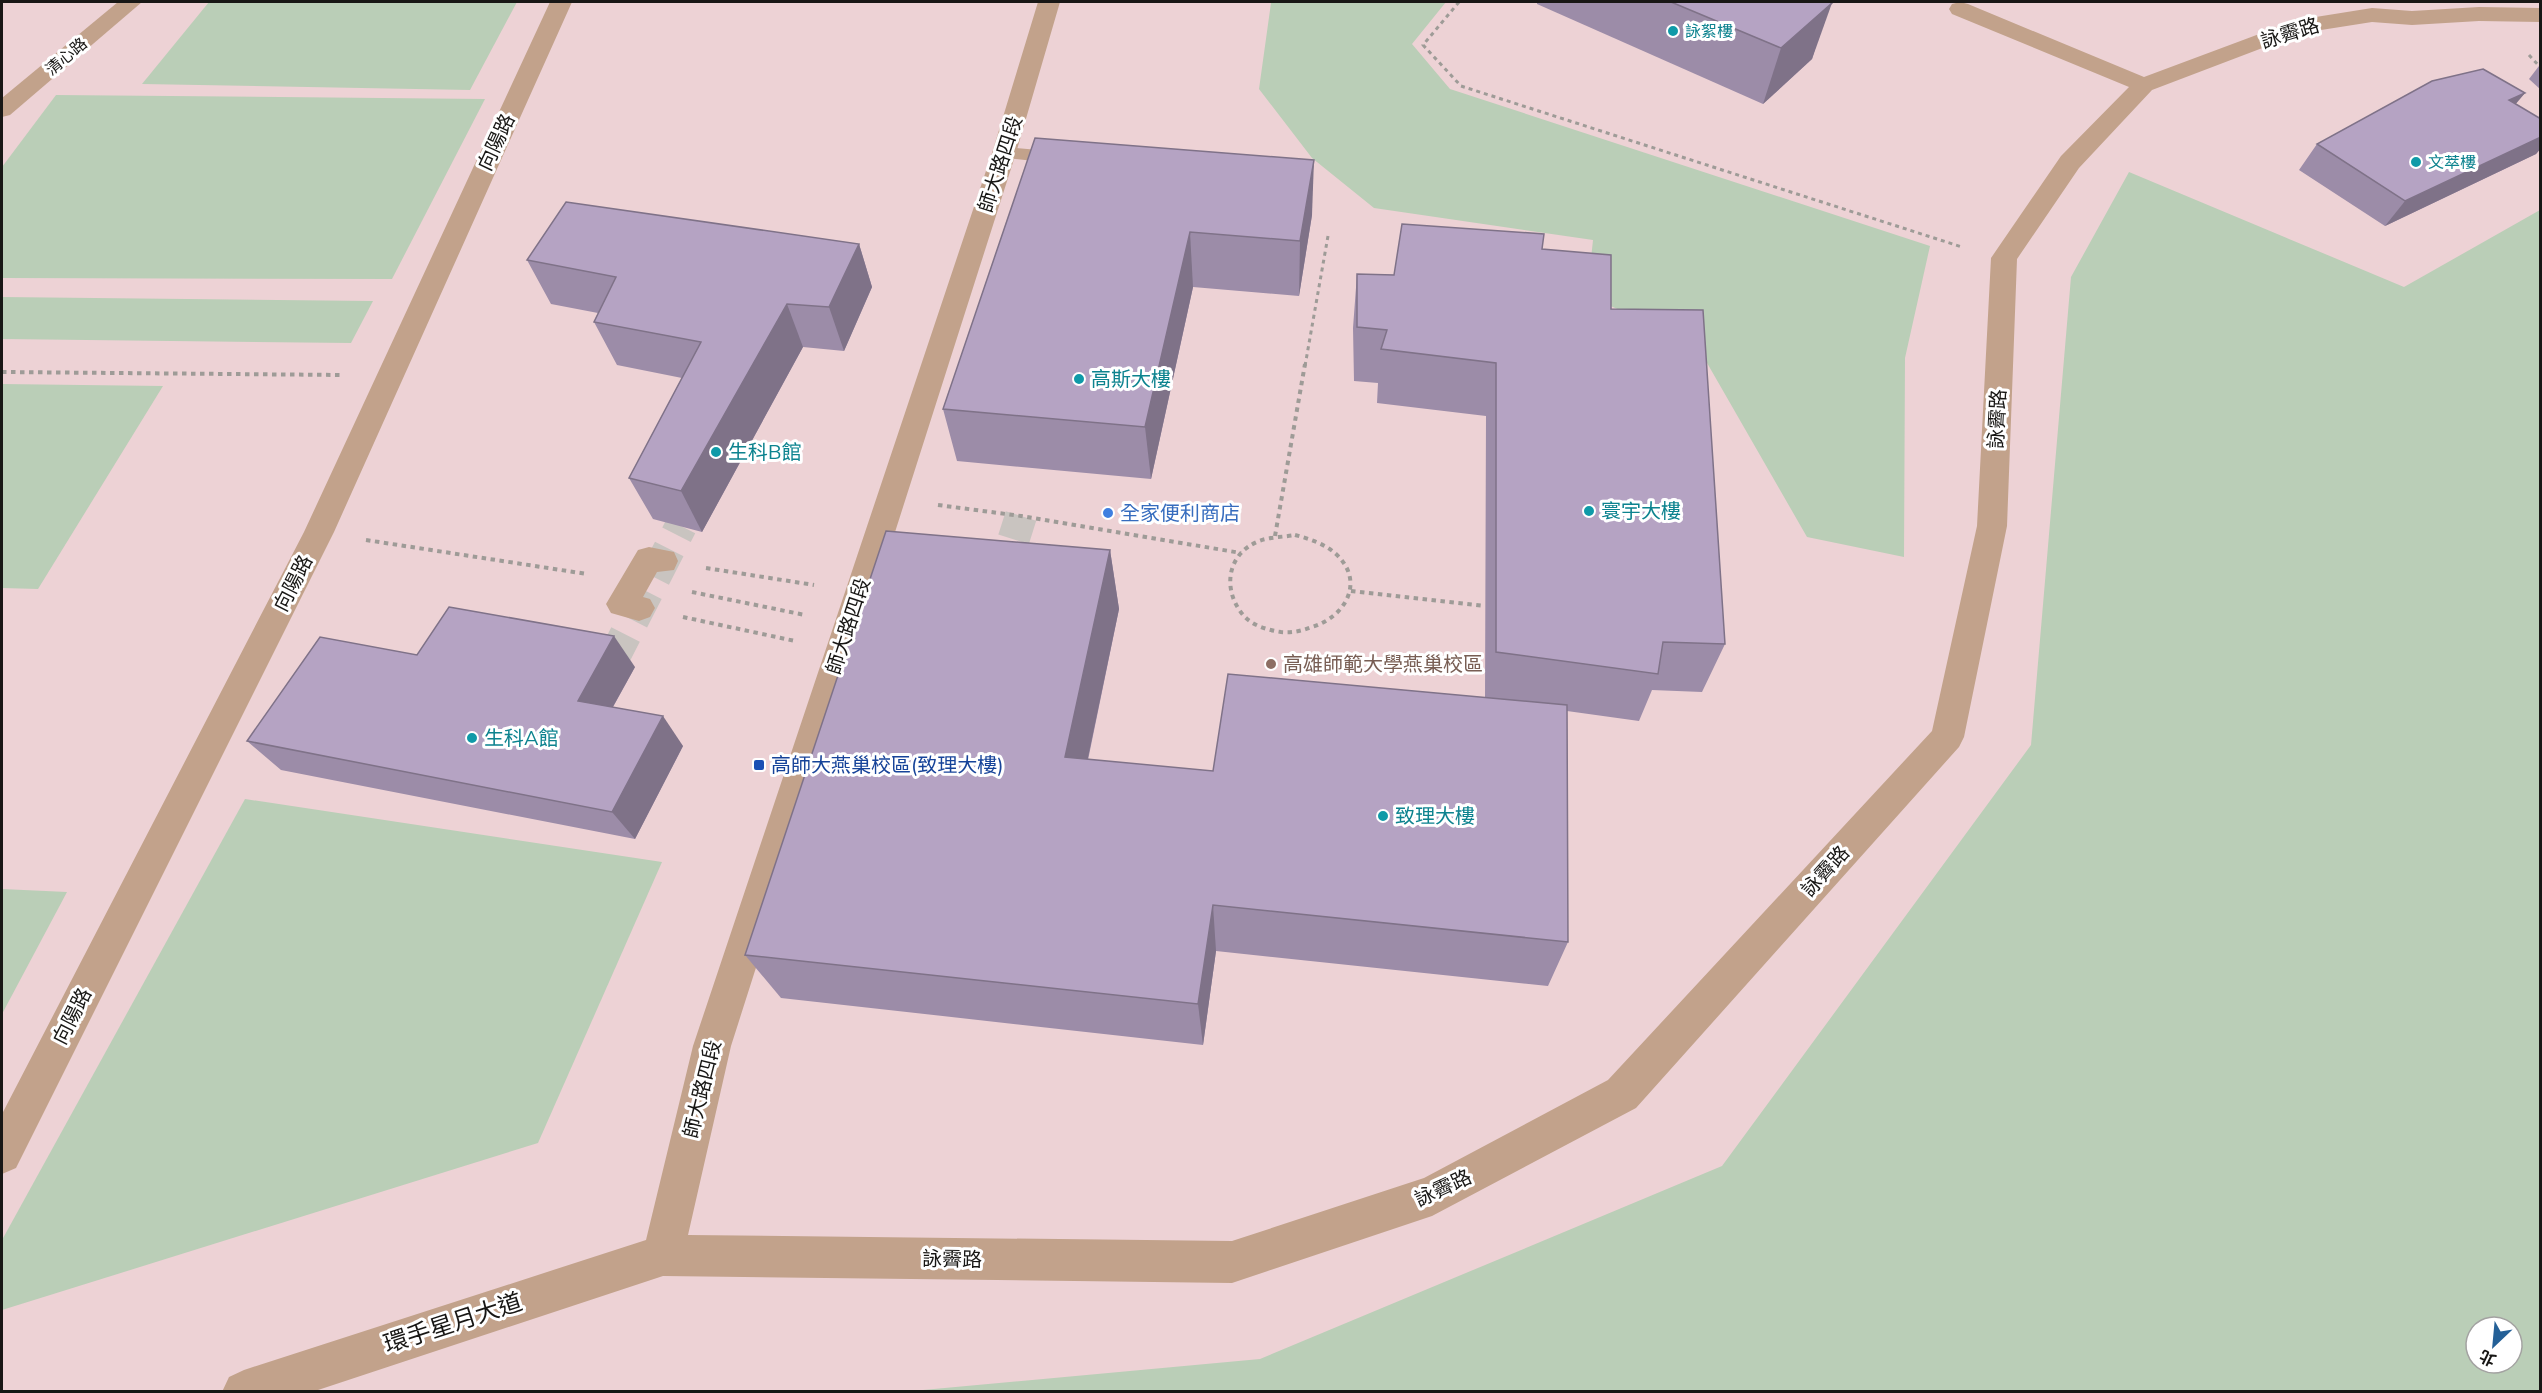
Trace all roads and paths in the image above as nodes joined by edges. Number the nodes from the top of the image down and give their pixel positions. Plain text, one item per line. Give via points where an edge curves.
1 (131, 2) edge
2 (561, 2) edge
3 (1050, 2) edge
4 (1459, 2) edge
5 (2473, 8) edge
6 (1960, 9) dead end
7 (2532, 11) edge
8 (2144, 85) junction
9 (2, 110) edge
10 (1004, 153) junction
11 (1077, 159) edge
12 (1328, 236) dead end
13 (2004, 258) junction
14 (2, 372) edge
15 (388, 376) junction
16 (890, 497) junction
17 (319, 532) junction
18 (1275, 536) junction
19 (1241, 553) junction
20 (663, 561) joint
21 (686, 591) dead end
22 (1351, 591) junction
23 (859, 592) junction
24 (637, 595) junction
25 (1485, 606) dead end
26 (845, 638) junction
27 (2, 1154) edge
28 (663, 1255) junction
29 (244, 1392) edge

1 - 9 street, 清心路
2 - 15 street, 向陽路
3 - 10 street, 師大路四段
4 - 13 path via 1423,45 1461,86
5 - 7 street, 詠霽路
5 - 8 street, 詠霽路 via 2412,18 2372,15 2296,27
6 - 8 street via 2080,67
8 - 13 street, 詠霽路 via 2070,162
10 - 11 lane
10 - 16 street, 師大路四段
12 - 18 path
13 - 28 street, 詠霽路 via 1992,526 1947,737 1622,1094 1432,1196 1232,1262
14 - 15 path
15 - 17 street, 向陽路
16 - 19 path
16 - 23 street, 師大路四段
17 - 24 path
17 - 27 street, 向陽路
18 - 19 path
18 - 22 path via 1314,539 1330,548 1346,567
19 - 22 path via 1231,566 1227,582 1230,598 1255,625 1273,632 1295,633 1315,628 1338,613
20 - 23 path
20 - 24 street via 649,559
21 - 26 path
22 - 25 path
23 - 26 street, 師大路四段
24 - 26 path
26 - 28 street, 師大路四段 via 712,1046
28 - 29 street, 環手星月大道

